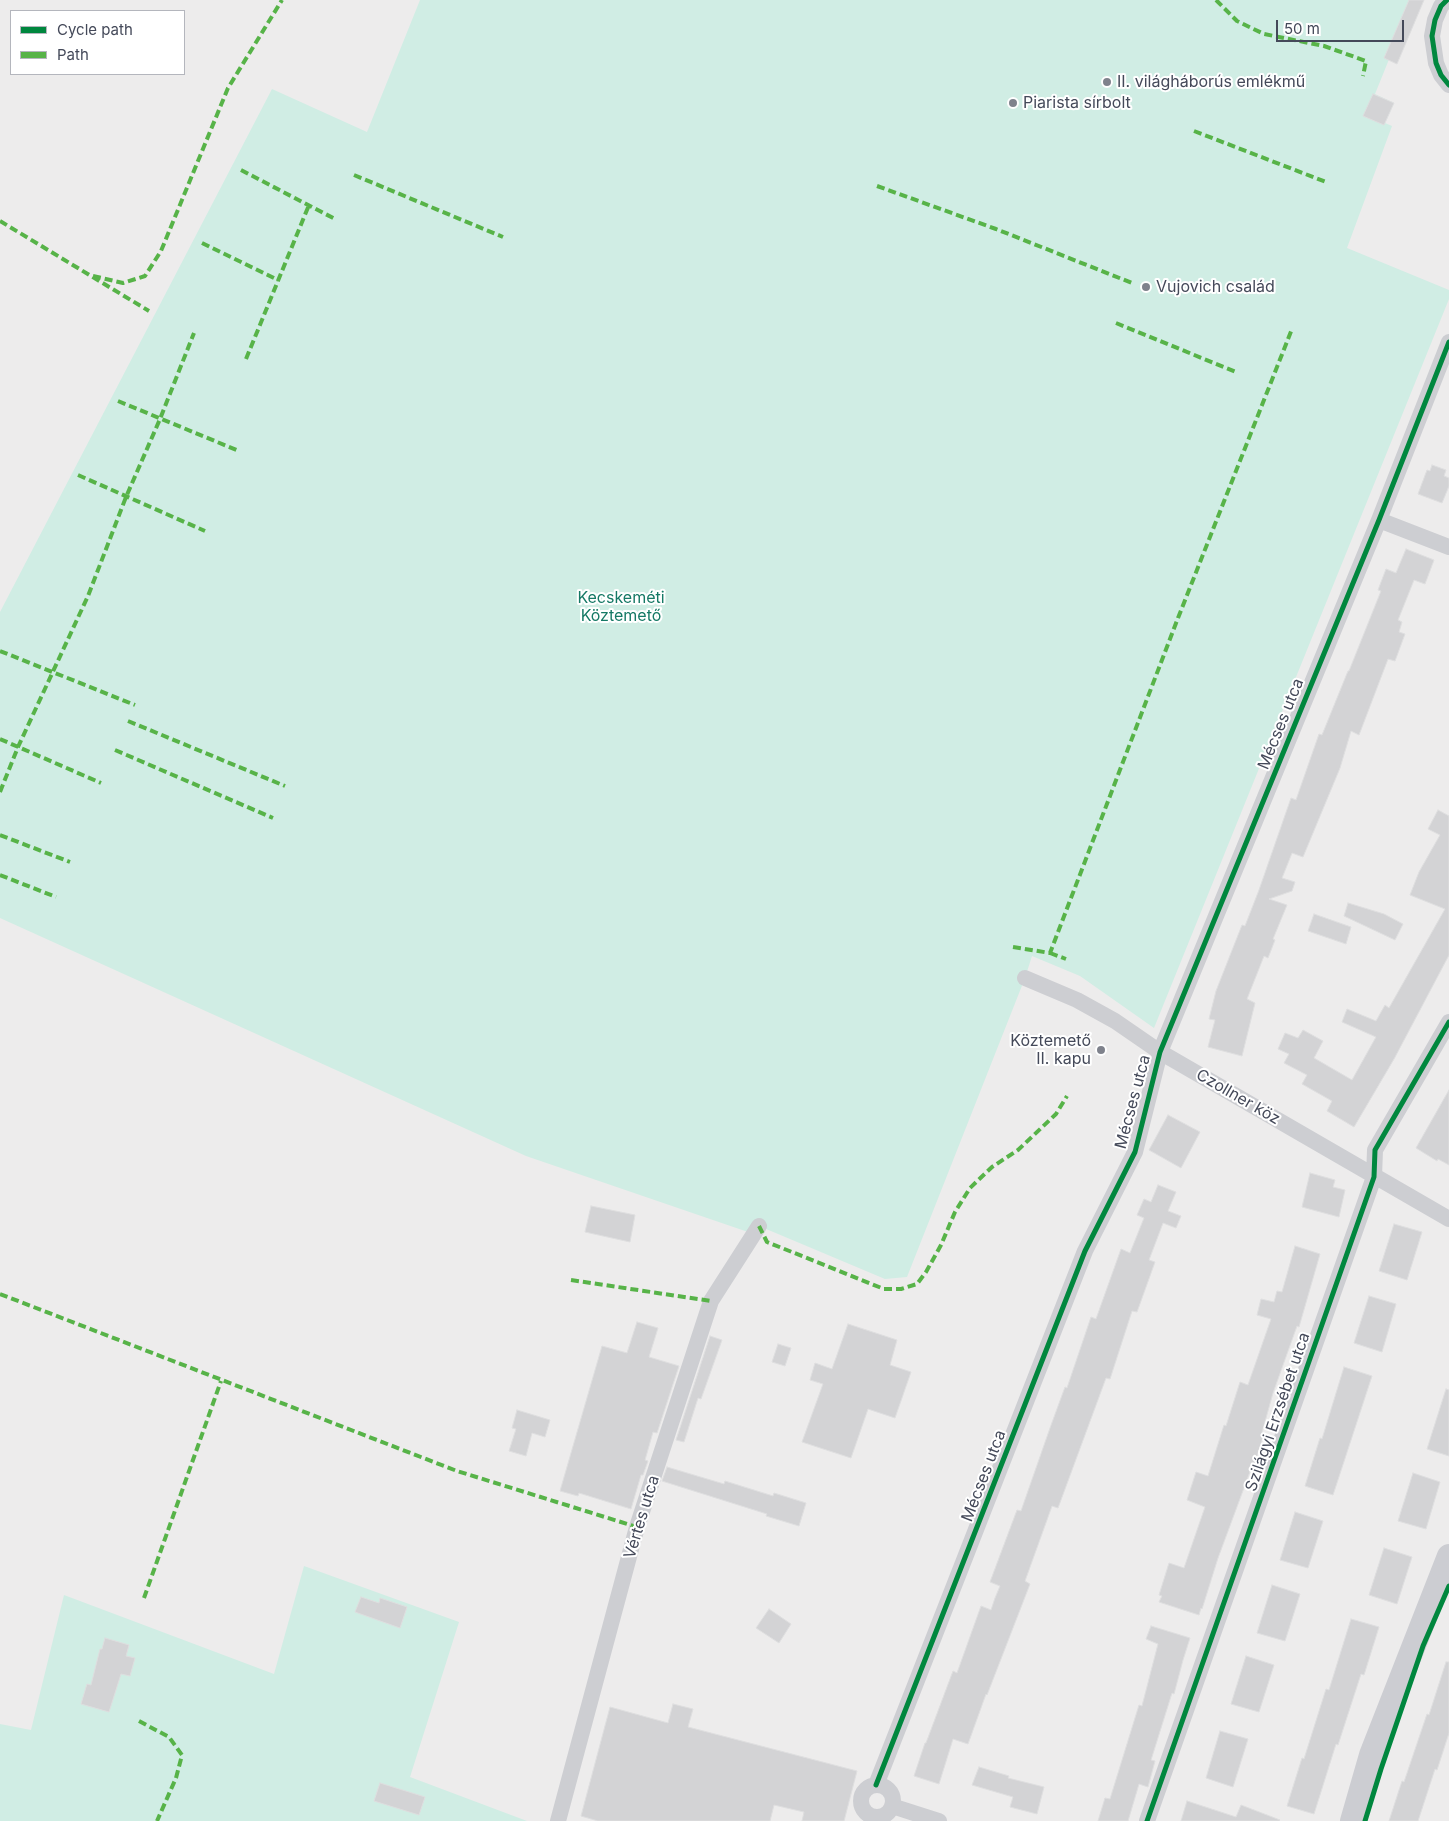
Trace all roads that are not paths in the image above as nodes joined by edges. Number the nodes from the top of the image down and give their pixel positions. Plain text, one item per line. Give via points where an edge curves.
1 (1447, 0) edge
2 (1449, 85) edge
3 (1449, 342) edge
4 (1379, 520) junction
5 (1449, 547) edge
6 (1025, 978) dead end
7 (1449, 1022) edge
8 (1160, 1052) junction
9 (1374, 1176) junction
10 (1449, 1220) edge
11 (759, 1226) dead end
12 (1449, 1556) edge
13 (876, 1785) junction
14 (892, 1806) junction
15 (558, 1821) edge
16 (939, 1821) edge
17 (1147, 1821) edge
18 (1352, 1821) edge

1 - 2 street via 1435,20 1432,36 1436,63
3 - 4 street, Mécses utca
4 - 5 street
4 - 8 street, Mécses utca
6 - 8 street, Czollner köz via 1077,1000
7 - 9 street, Szilágyi Erzsébet utca via 1375,1150
8 - 9 street, Czollner köz
8 - 13 street, Mécses utca via 1134,1152 1085,1251
9 - 10 street, Czollner köz
9 - 17 street, Szilágyi Erzsébet utca
11 - 15 street, Vértes utca via 711,1301 637,1527
12 - 18 street via 1371,1755
13 - 14 street via 891,1794
13 - 14 street, Mécses utca via 863,1794 862,1809 870,1816 880,1817
14 - 16 street

